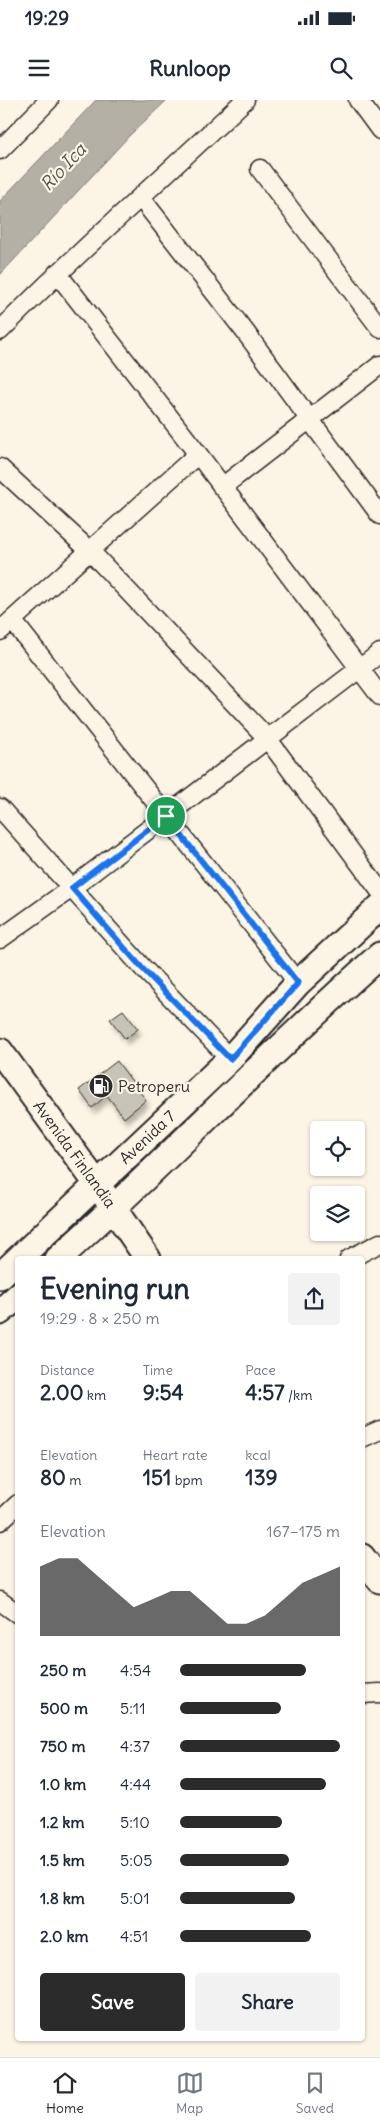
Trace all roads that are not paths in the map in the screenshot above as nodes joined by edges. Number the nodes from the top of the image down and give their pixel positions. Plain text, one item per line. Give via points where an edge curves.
1 (48, 100) edge
2 (245, 100) edge
3 (358, 100) edge
4 (380, 130) edge
5 (0, 150) edge
6 (260, 168) dead end
7 (142, 198) junction
8 (57, 273) junction
9 (380, 328) edge
10 (0, 331) edge
11 (380, 365) edge
12 (309, 419) junction
13 (198, 454) junction
14 (0, 468) edge
15 (222, 487) junction
16 (380, 515) edge
17 (90, 551) junction
18 (6, 625) edge
19 (380, 653) edge
20 (359, 668) junction
21 (380, 696) edge
22 (267, 738) junction
23 (0, 808) edge
24 (166, 816) junction
25 (72, 888) junction
26 (380, 891) edge
27 (380, 907) edge
28 (0, 939) edge
29 (380, 955) edge
30 (298, 983) junction
31 (0, 1051) edge
32 (230, 1059) junction
33 (97, 1184) junction
34 (114, 1208) junction
35 (380, 1243) edge
36 (21, 1256) edge
37 (61, 1256) edge
38 (146, 1256) edge
39 (355, 1256) edge
40 (15, 1262) edge
41 (0, 1276) edge
42 (15, 1299) edge
43 (0, 1312) edge
44 (380, 1430) edge
45 (365, 1437) edge
46 (15, 1507) edge
47 (0, 1521) edge
48 (365, 1561) edge
49 (380, 1580) edge
50 (0, 1601) edge
51 (15, 1612) edge
52 (380, 1693) edge
53 (365, 1694) edge

1 - 5 street
2 - 7 street
3 - 4 street
6 - 9 street
7 - 8 street
7 - 12 street
8 - 10 street
8 - 13 street
11 - 12 street
12 - 15 street
12 - 16 street
13 - 15 street
13 - 17 street
14 - 17 street
15 - 20 street
17 - 18 street
17 - 22 street
18 - 24 street
19 - 20 street
20 - 21 street
20 - 22 street
22 - 24 street
22 - 26 street
23 - 25 street
24 - 25 street
24 - 30 street
25 - 28 street
25 - 32 street via 142,968
27 - 30 street, Avenida 7
29 - 34 street, Avenida 7 via 319,1009
30 - 32 street, Avenida 7
31 - 33 street, Avenida Finlandia
32 - 33 street, Avenida 7
33 - 34 street, Avenida Finlandia
33 - 36 street, Avenida 7
34 - 37 street, Avenida 7
34 - 38 street, Avenida Finlandia
35 - 39 street
40 - 41 street, Avenida 7
42 - 43 street
44 - 45 street
46 - 47 street
48 - 49 street
50 - 51 street
52 - 53 street

